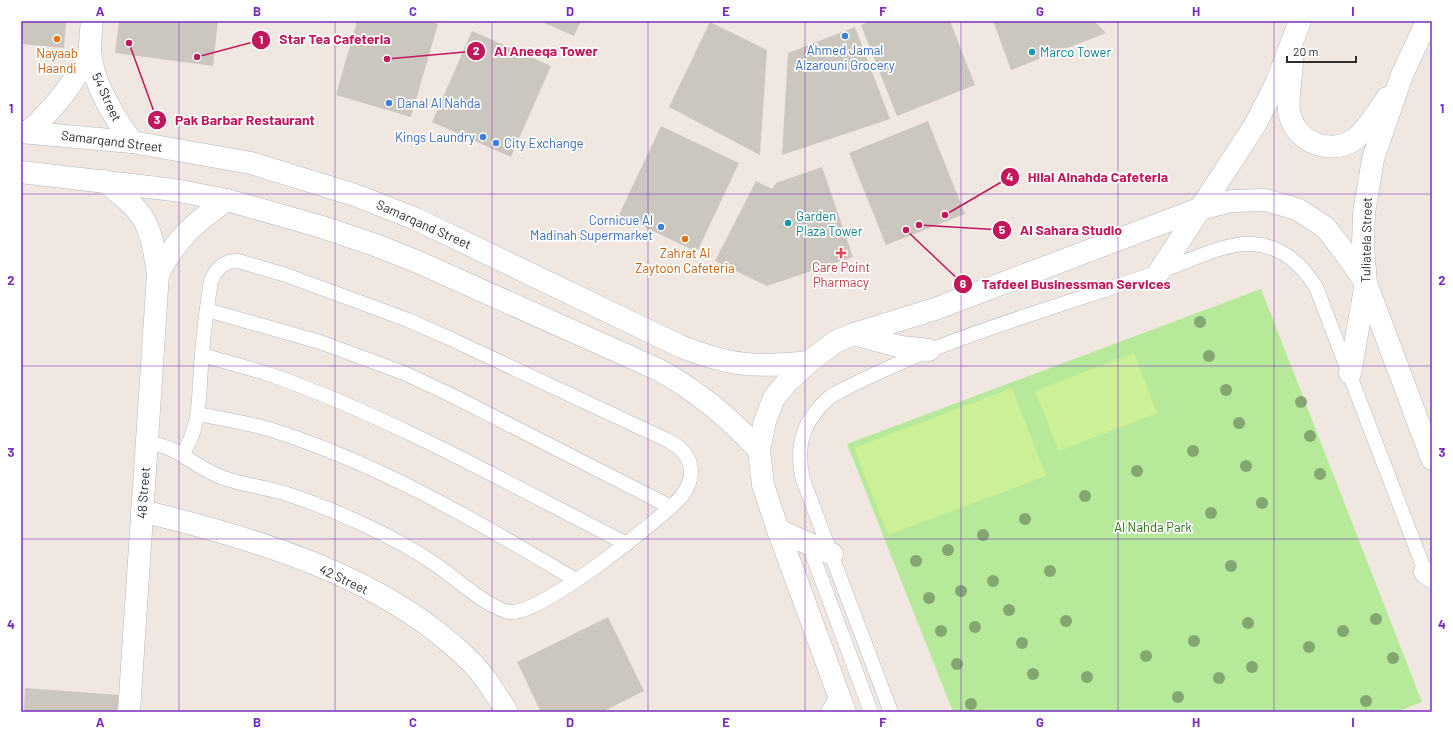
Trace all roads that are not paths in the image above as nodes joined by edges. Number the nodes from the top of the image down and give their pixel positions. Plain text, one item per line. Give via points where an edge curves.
1 (92, 21) edge
2 (1300, 21) edge
3 (1427, 21) edge
4 (1293, 42) junction
5 (90, 50) junction
6 (1402, 75) junction
7 (25, 132) edge
8 (132, 142) junction
9 (21, 172) edge
10 (104, 181) junction
11 (227, 200) junction
12 (1199, 209) junction
13 (1159, 272) junction
14 (158, 274) junction
15 (1366, 283) junction
16 (207, 310) junction
17 (854, 334) junction
18 (929, 350) junction
19 (202, 355) junction
20 (809, 362) junction
21 (1350, 373) junction
22 (198, 414) junction
23 (146, 442) junction
24 (759, 450) junction
25 (182, 455) junction
26 (1432, 458) edge
27 (671, 507) junction
28 (142, 511) junction
29 (778, 530) junction
30 (808, 543) junction
31 (627, 544) junction
32 (832, 554) junction
33 (1430, 578) edge
34 (576, 580) junction
35 (837, 706) edge
36 (129, 712) edge
37 (507, 712) edge
38 (871, 712) edge
39 (891, 712) edge

1 - 5 street, 54 Street
2 - 4 street
3 - 6 street, Tuliatela Street
4 - 6 street via 1289,111 1300,133 1320,146 1333,147 1355,139
4 - 12 street via 1276,84 1255,125
5 - 7 street, 54 Street via 81,69 58,103
5 - 8 street, 54 Street via 94,70 109,108
6 - 15 street, Tuliatela Street via 1373,158 1368,185 1363,246
7 - 8 street, Samarqand Street
8 - 20 street, Samarqand Street via 251,163 383,206 416,219 709,358 739,364 770,366
9 - 10 street
10 - 11 street
10 - 14 street, 48 Street via 134,207 147,224
11 - 14 street, 48 Street via 185,233 170,252
11 - 24 street via 378,246 657,369 712,404
12 - 13 street
12 - 15 street via 1232,201 1265,200 1297,209 1325,228
12 - 17 street via 935,309
13 - 18 lane
13 - 21 lane via 1233,245 1253,244 1273,248 1291,257 1305,270 1316,287
14 - 23 street, 48 Street
15 - 21 street, Tuliatela Street
15 - 26 street
16 - 19 lane
16 - 27 lane via 320,342 404,374
16 - 27 lane via 211,281 215,273 229,262 238,261 286,275 415,323 679,446 687,455 691,477 688,488
17 - 18 street via 901,347
17 - 20 street via 835,342
18 - 32 lane via 831,396 819,406 803,433 800,448 803,480
19 - 22 lane
19 - 31 lane via 273,376 347,405
20 - 24 street via 774,398 765,421
21 - 33 lane
22 - 25 lane via 194,432
22 - 34 lane via 276,431 348,459 453,509
23 - 25 lane via 166,447
23 - 28 street, 48 Street
24 - 29 street via 763,485
25 - 34 lane via 219,476 286,494 380,534 433,562 492,607 500,610 519,612 528,609
27 - 31 lane
28 - 36 street, 48 Street
28 - 37 street, 42 Street via 262,543 358,585 404,609 438,632 469,660
29 - 30 street
29 - 35 street
30 - 32 street
30 - 38 lane
31 - 34 lane
32 - 39 lane

